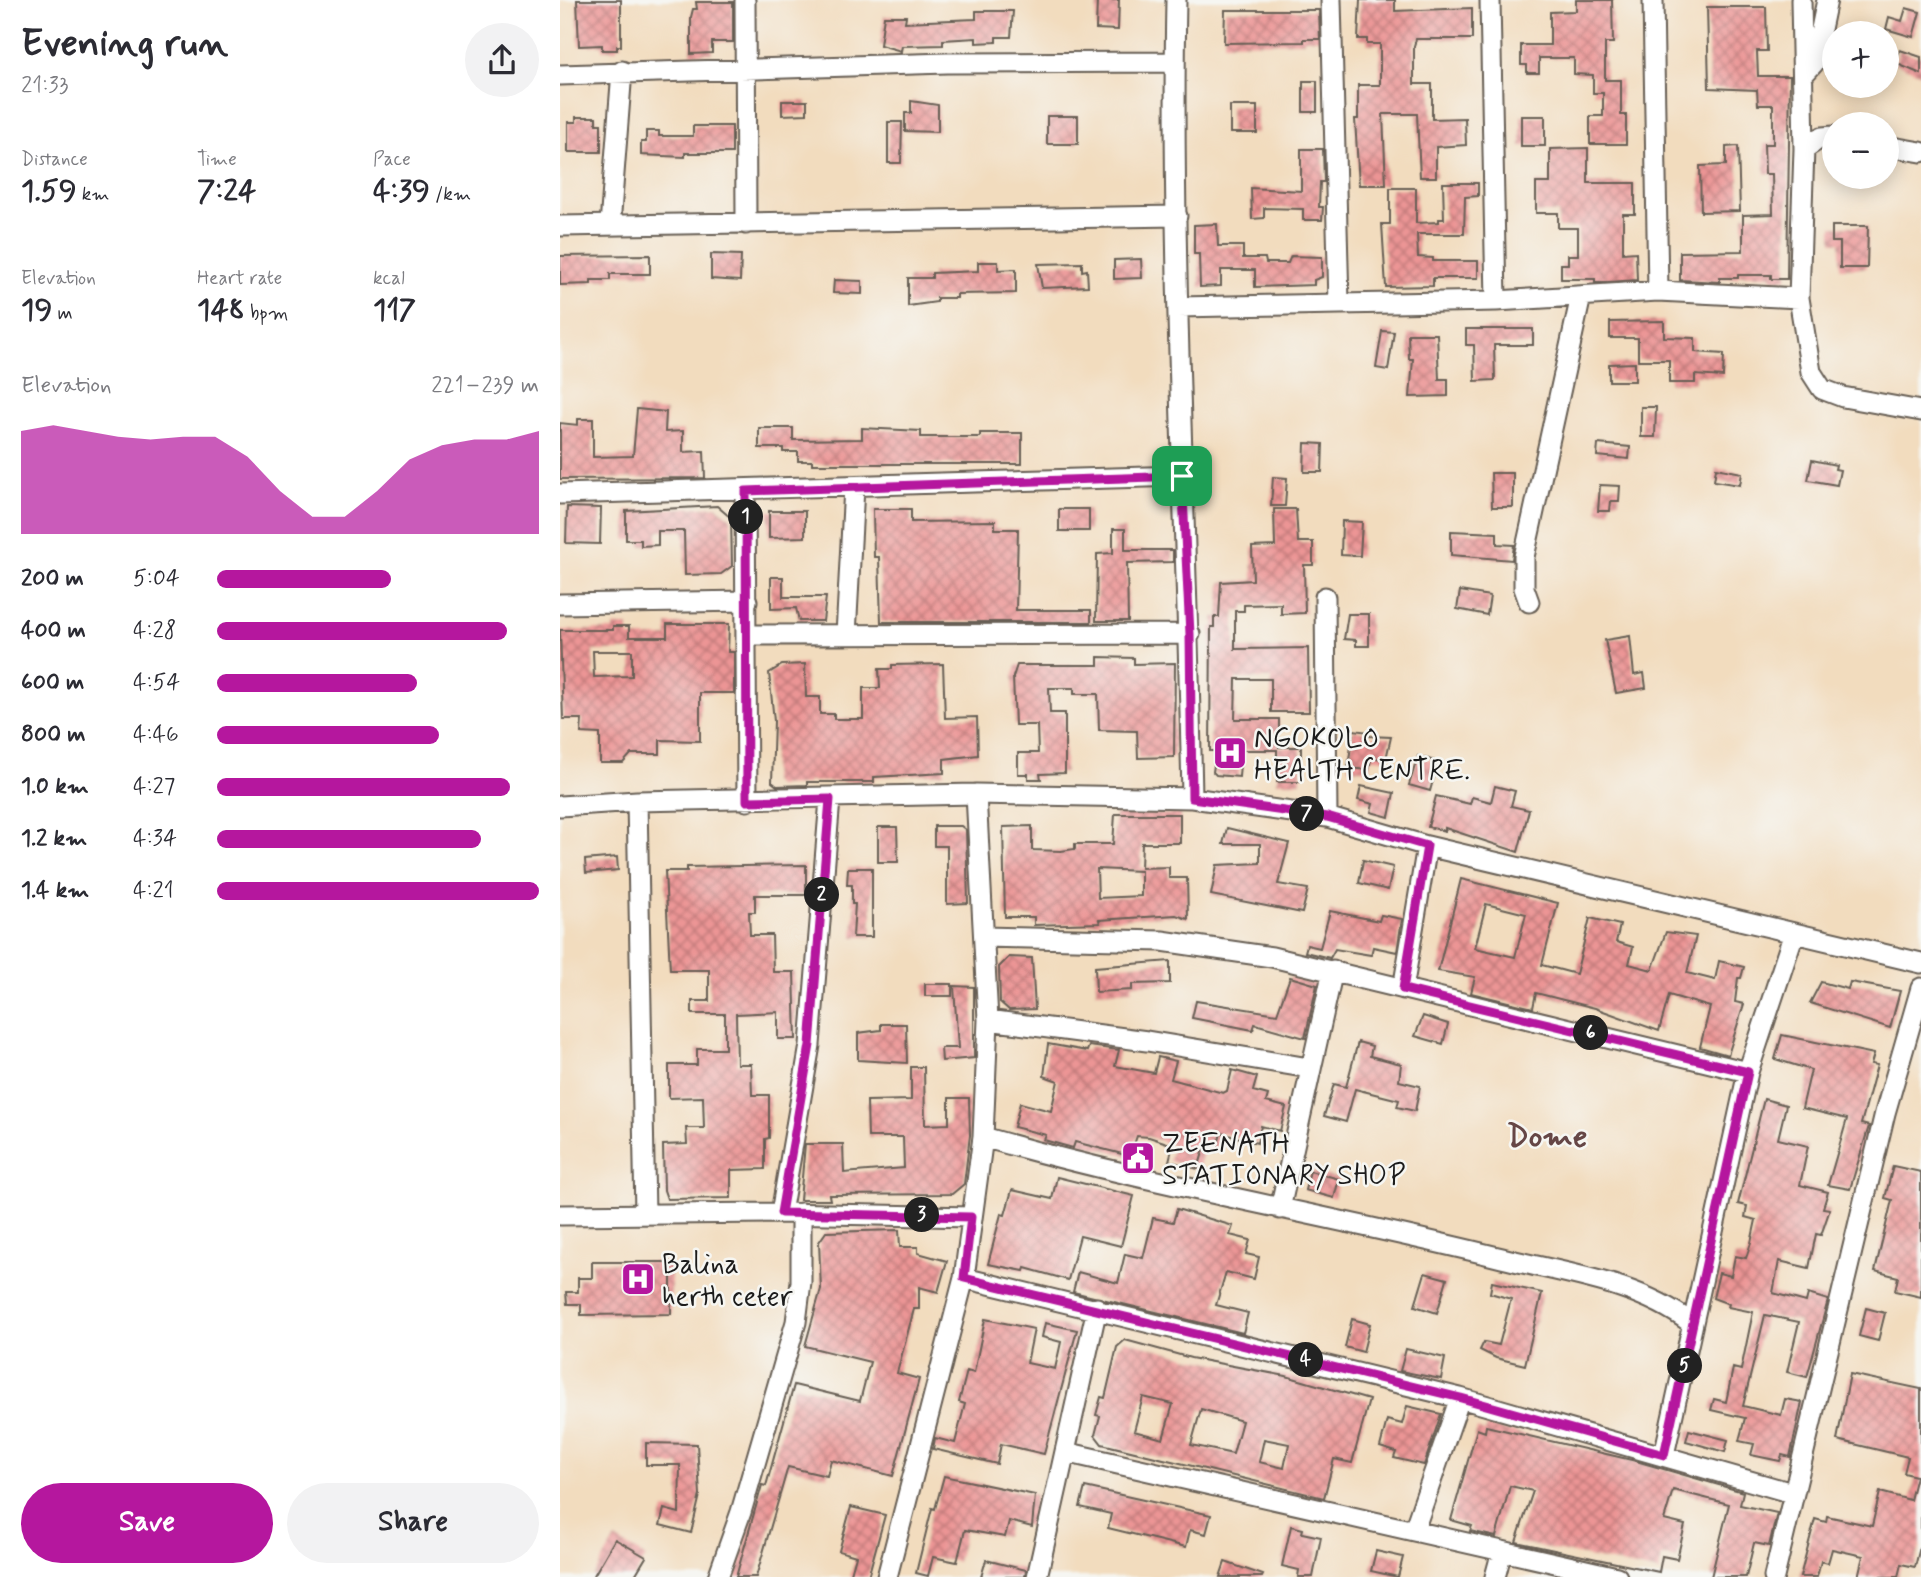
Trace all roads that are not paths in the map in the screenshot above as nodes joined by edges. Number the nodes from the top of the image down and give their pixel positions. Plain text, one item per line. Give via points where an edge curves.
1 (745, 0) edge
2 (1176, 0) edge
3 (1331, 0) edge
4 (1490, 0) edge
5 (1653, 0) edge
6 (1801, 0) edge
7 (1827, 0) edge
8 (1175, 62) junction
9 (746, 69) junction
10 (622, 71) junction
11 (1804, 74) junction
12 (560, 75) edge
13 (1822, 137) edge
14 (1899, 148) edge
15 (1804, 149) junction
16 (1921, 152) edge
17 (1177, 216) junction
18 (746, 224) junction
19 (610, 225) junction
20 (560, 226) edge
21 (1658, 291) junction
22 (1581, 296) junction
23 (1799, 298) junction
24 (1496, 301) junction
25 (1339, 303) junction
26 (1178, 307) junction
27 (1921, 411) edge
28 (1182, 476) junction
29 (854, 487) junction
30 (746, 491) junction
31 (560, 494) edge
32 (1325, 597) dead end
33 (747, 601) junction
34 (1529, 602) dead end
35 (560, 604) edge
36 (1190, 634) junction
37 (748, 635) junction
38 (846, 635) junction
39 (976, 794) junction
40 (1192, 798) junction
41 (830, 799) junction
42 (637, 801) junction
43 (747, 801) junction
44 (560, 806) edge
45 (1327, 817) junction
46 (1427, 846) junction
47 (1794, 933) junction
48 (984, 937) junction
49 (1921, 963) edge
50 (1333, 970) junction
51 (1921, 988) edge
52 (1403, 989) junction
53 (988, 1020) junction
54 (1309, 1068) junction
55 (1748, 1072) junction
56 (983, 1137) junction
57 (1280, 1209) junction
58 (781, 1213) junction
59 (801, 1213) junction
60 (560, 1214) edge
61 (645, 1214) junction
62 (971, 1217) junction
63 (964, 1278) junction
64 (1097, 1308) junction
65 (1691, 1323) junction
66 (1461, 1398) junction
67 (1065, 1452) junction
68 (1664, 1455) junction
69 (1792, 1493) junction
70 (1414, 1530) junction
71 (1502, 1551) junction
72 (718, 1577) edge
73 (887, 1577) edge
74 (1037, 1577) edge
75 (1495, 1577) edge
76 (1617, 1577) edge
77 (1774, 1577) edge

1 - 9 street
2 - 8 street
3 - 25 street
4 - 24 street
5 - 21 street
6 - 11 street
7 - 11 street via 1814,63
8 - 9 street
8 - 17 street
9 - 10 street
9 - 18 street
10 - 12 street
10 - 19 street
11 - 15 street
13 - 15 street
14 - 16 street
15 - 23 street
17 - 18 street
17 - 26 street
18 - 19 street
19 - 20 street
21 - 22 street
21 - 23 street
22 - 24 street
22 - 34 street via 1524,557
23 - 27 street via 1811,372 1822,389
24 - 25 street
25 - 26 street
26 - 28 street
28 - 29 street
28 - 36 street
29 - 30 street
29 - 38 street
30 - 31 street
30 - 33 street
32 - 45 street
33 - 35 street
33 - 37 street
36 - 38 street
36 - 40 street
37 - 38 street
37 - 43 street
39 - 40 street
39 - 41 street
39 - 48 street
40 - 45 street
41 - 43 street
41 - 58 street via 810,1045
42 - 43 street
42 - 44 street
42 - 61 street
45 - 46 street
46 - 47 street
46 - 52 street
47 - 49 street
47 - 55 street
48 - 50 street via 1162,941
48 - 53 street
50 - 52 street
50 - 54 street
51 - 69 street via 1885,1113
52 - 55 street
53 - 54 street
53 - 56 street
54 - 57 street
55 - 65 street
56 - 57 street via 1063,1160
56 - 62 street
57 - 65 street via 1598,1281 1671,1307
58 - 59 street
58 - 61 street
59 - 62 street
59 - 72 street via 796,1322
60 - 61 street
62 - 63 street
63 - 64 street
63 - 73 street
64 - 66 street
64 - 67 street
65 - 68 street
66 - 68 street
66 - 70 street
67 - 70 street
67 - 74 street
68 - 69 street
69 - 77 street
70 - 71 street
71 - 75 street
71 - 76 street

